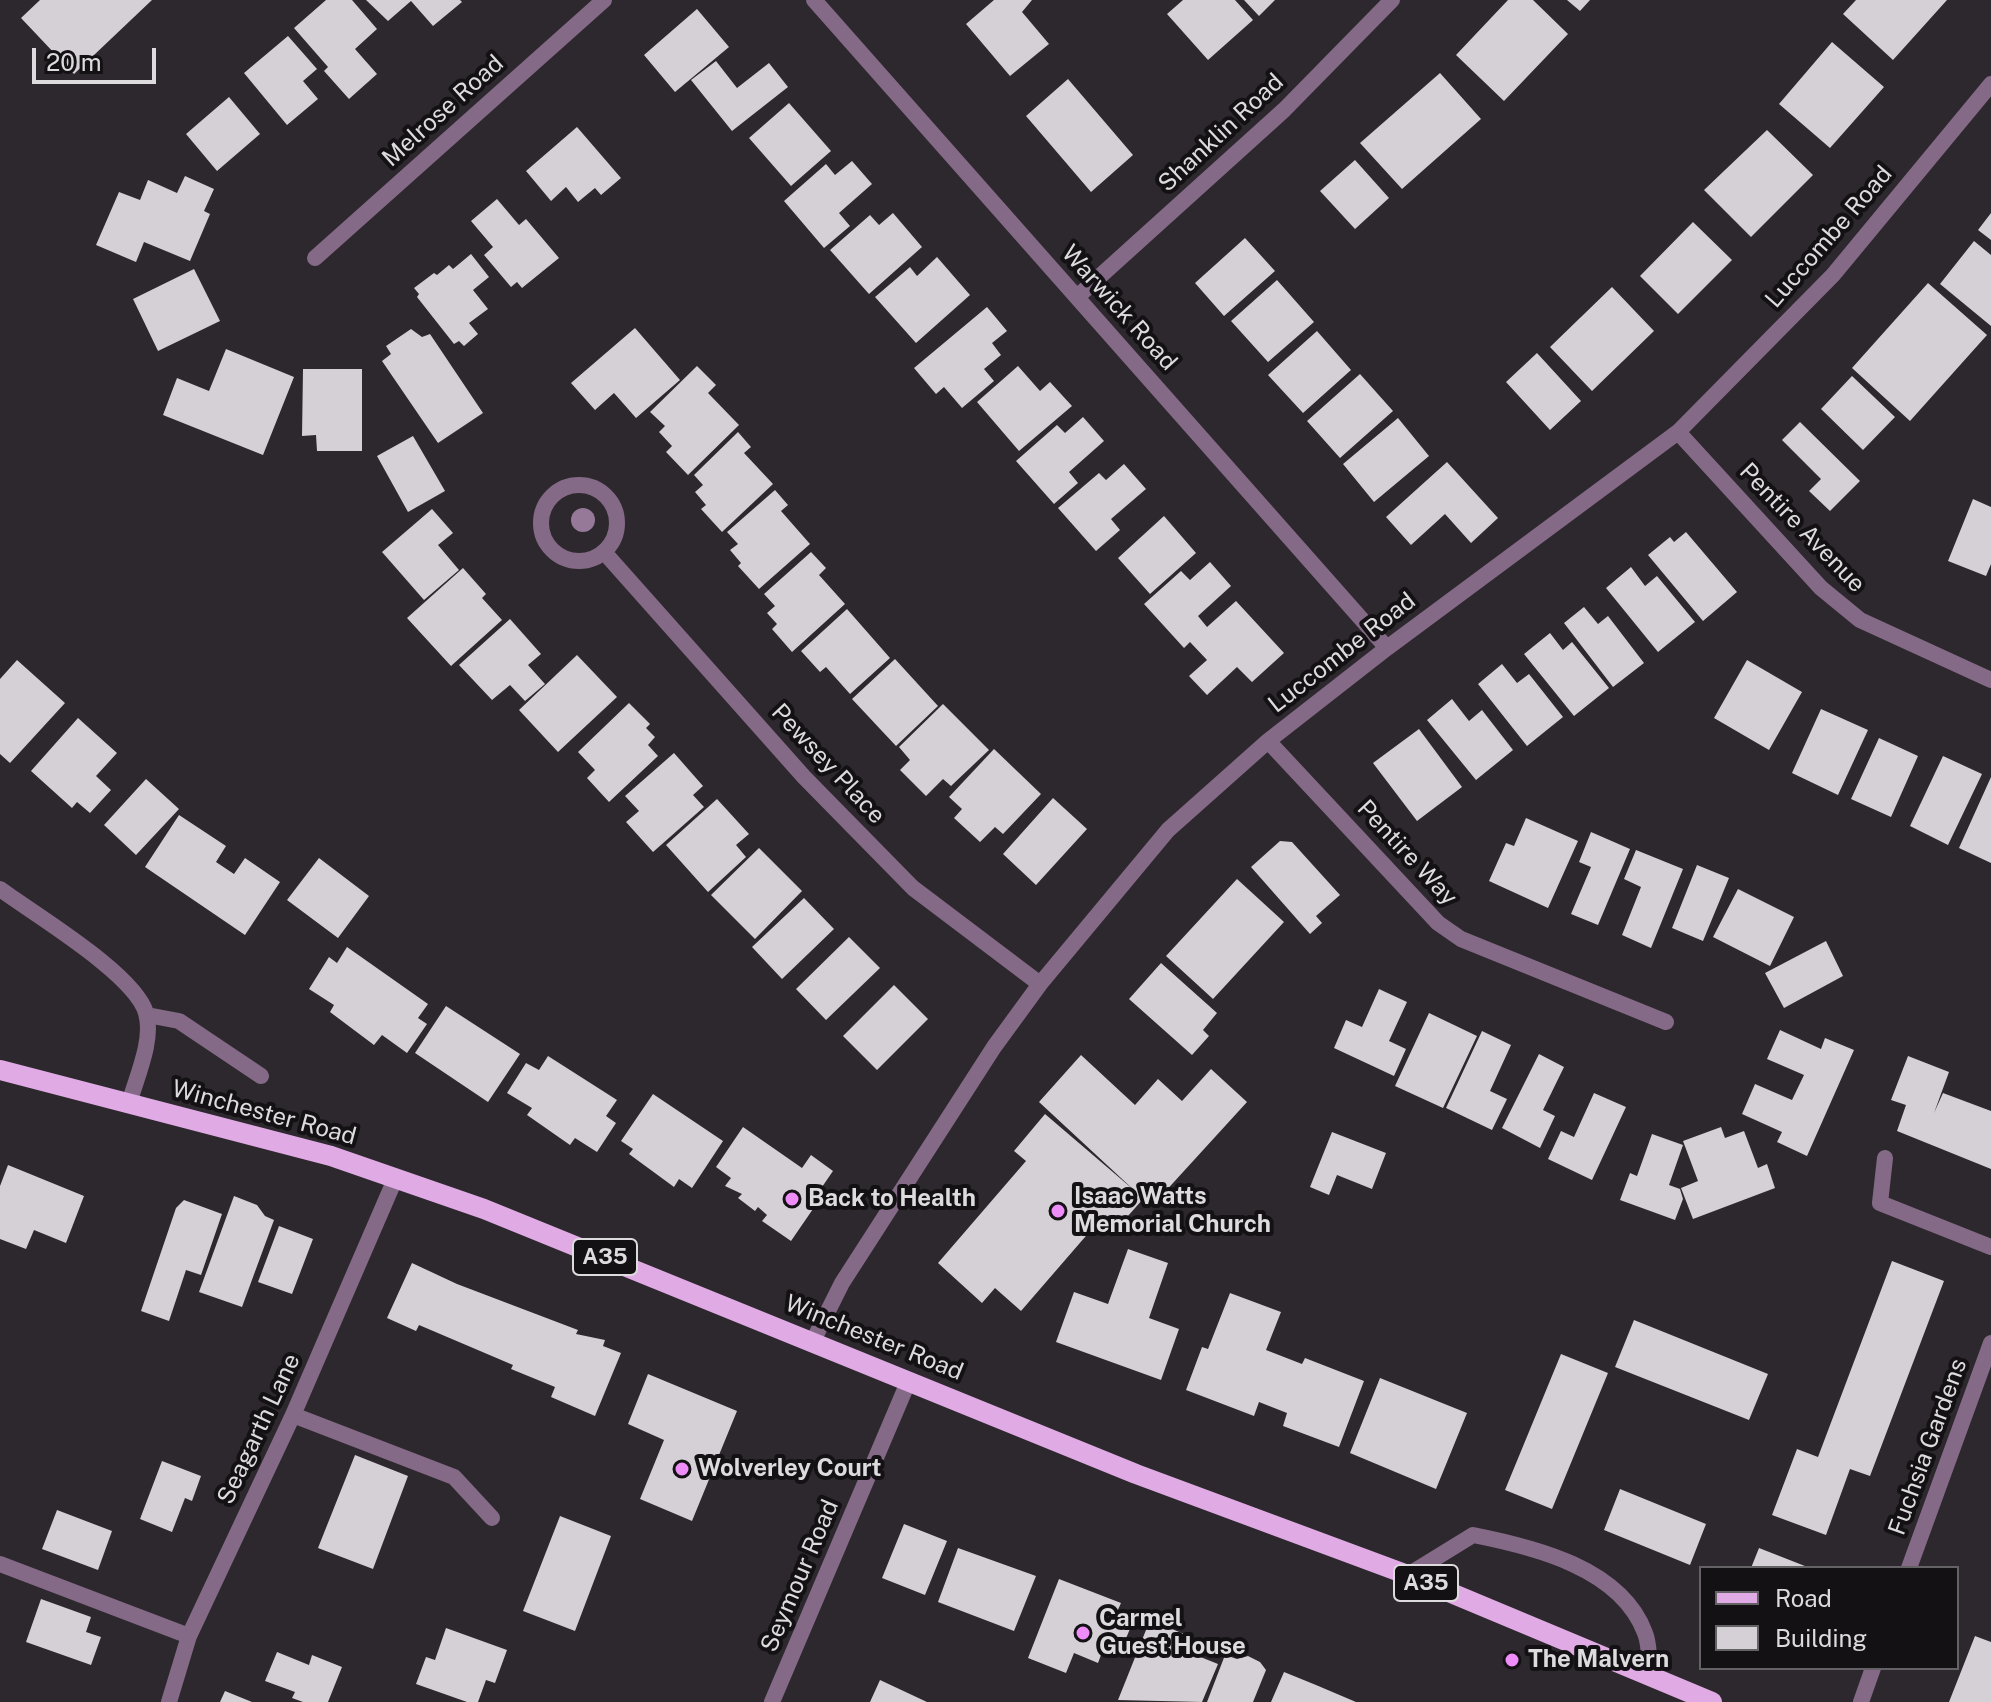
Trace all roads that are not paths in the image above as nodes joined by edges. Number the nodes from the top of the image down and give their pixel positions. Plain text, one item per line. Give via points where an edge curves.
1 (604, 0) edge
2 (814, 0) edge
3 (1392, 0) edge
4 (1991, 84) edge
5 (315, 258) dead end
6 (1077, 297) junction
7 (1678, 432) junction
8 (604, 552) junction
9 (1387, 648) junction
10 (1991, 680) edge
11 (1268, 741) junction
12 (0, 889) edge
13 (1040, 984) junction
14 (147, 1015) junction
15 (1666, 1022) dead end
16 (0, 1070) edge
17 (261, 1076) dead end
18 (129, 1104) junction
19 (1885, 1158) dead end
20 (396, 1177) junction
21 (1991, 1247) edge
22 (813, 1341) junction
23 (1991, 1343) edge
24 (909, 1380) junction
25 (293, 1415) junction
26 (492, 1518) dead end
27 (0, 1564) edge
28 (1910, 1566) edge
29 (1408, 1575) junction
30 (189, 1636) junction
31 (1872, 1670) edge
32 (1650, 1676) junction
33 (169, 1702) edge
34 (772, 1702) edge
35 (1712, 1702) edge
36 (1861, 1702) edge

1 - 5 street, Melrose Road
2 - 6 street, Warwick Road
3 - 6 street, Shanklin Road via 1284,110
4 - 7 street, Luccombe Road via 1833,275
6 - 9 street, Warwick Road
7 - 9 street, Luccombe Road
7 - 10 street, Pentire Avenue via 1821,588 1860,620
8 - 8 street via 582,562 550,548 541,525 555,493 580,485 604,494 613,505 617,530
8 - 13 street, Pewsey Place via 804,777 913,888
9 - 11 street, Luccombe Road
11 - 13 street, Luccombe Road via 1168,830
11 - 15 street, Pentire Way via 1438,923 1461,939
12 - 14 street via 121,976
13 - 22 street, Luccombe Road via 901,1188
14 - 17 street via 179,1021
14 - 18 street via 147,1036
16 - 18 main road, Winchester Road / A35
18 - 20 main road, Winchester Road / A35
19 - 21 street via 1880,1203
20 - 22 main road, Winchester Road / A35
20 - 25 street, Seagarth Lane
22 - 24 main road, Winchester Road / A35
23 - 28 street, Fuchsia Gardens
24 - 29 main road, Winchester Road / A35 via 1136,1474
24 - 34 street, Seymour Road
25 - 26 street via 454,1477
25 - 30 street, Seagarth Lane
27 - 30 street
29 - 32 main road, Winchester Road / A35
29 - 32 street via 1473,1535 1552,1556 1624,1595 1646,1634
30 - 33 street, Seagarth Lane
31 - 36 street
32 - 35 main road, Winchester Road / A35

